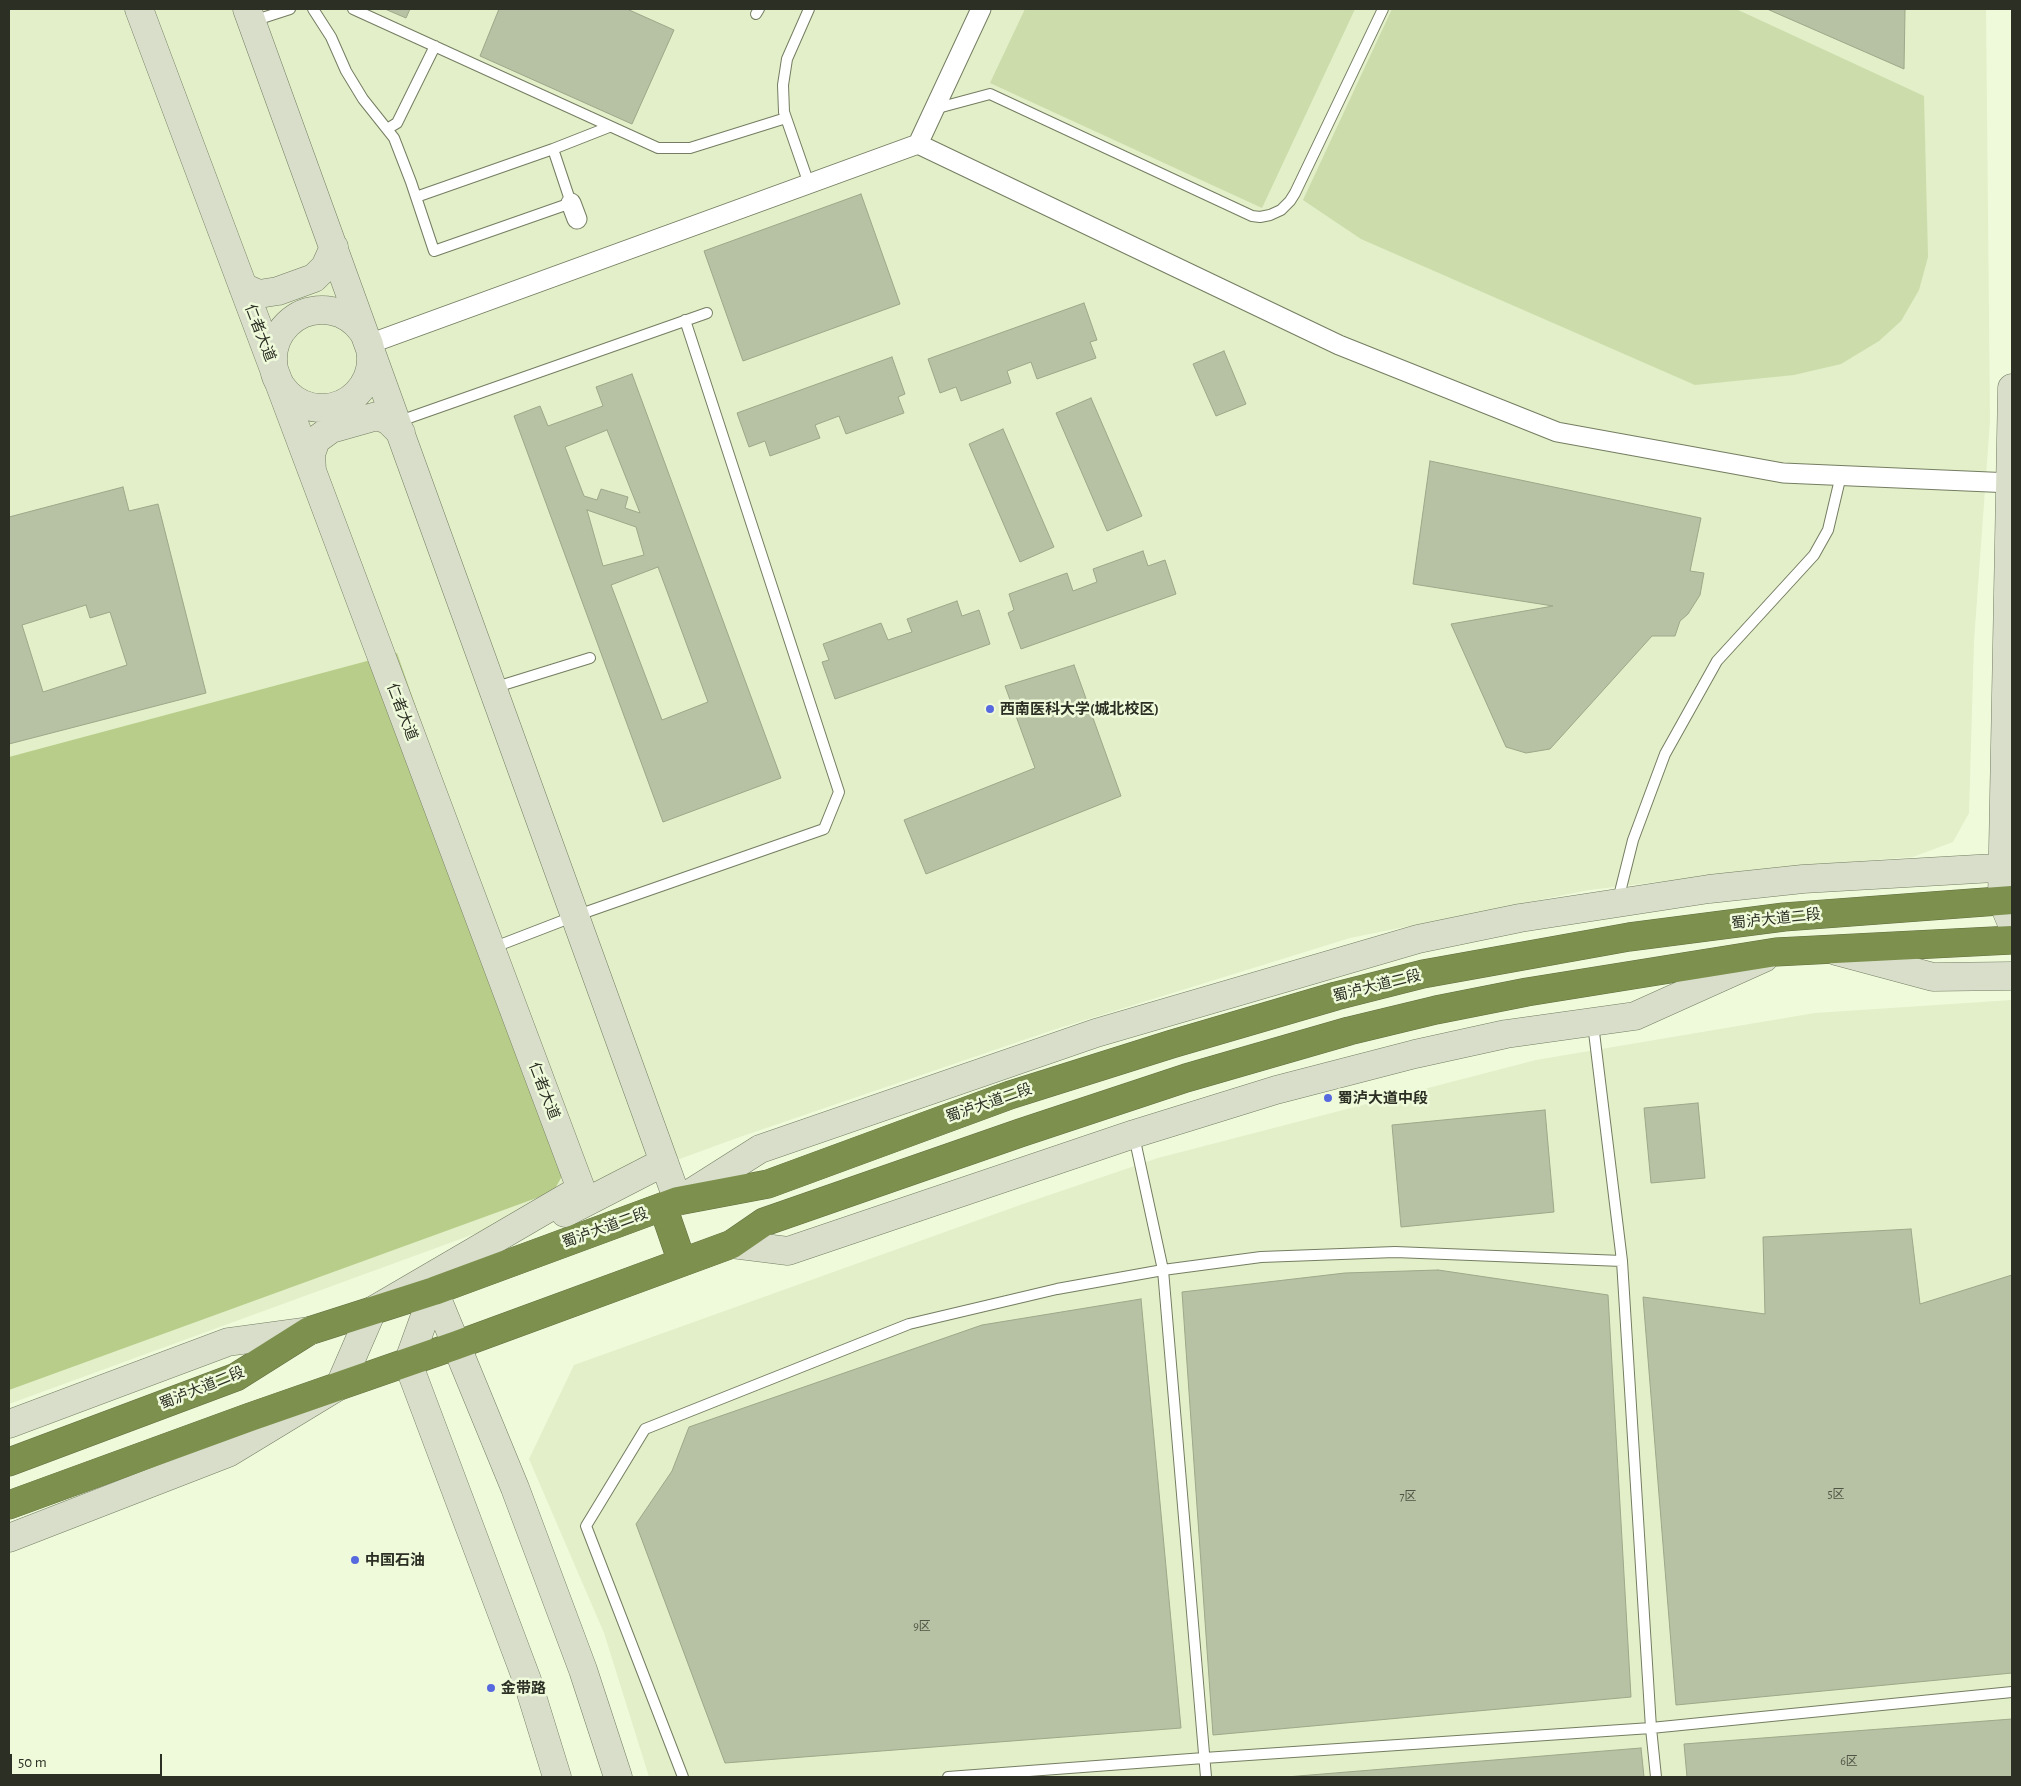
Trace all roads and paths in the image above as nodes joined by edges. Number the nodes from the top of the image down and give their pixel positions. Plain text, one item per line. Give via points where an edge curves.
1 (139, 9) edge
2 (290, 9) edge
3 (313, 9) edge
4 (353, 9) edge
5 (809, 9) edge
6 (981, 9) edge
7 (1383, 9) edge
8 (250, 15) edge
9 (435, 46) junction
10 (934, 109) junction
11 (786, 118) junction
12 (609, 127) junction
13 (387, 129) junction
14 (918, 144) junction
15 (553, 149) junction
16 (809, 184) junction
17 (416, 197) junction
18 (334, 247) junction
19 (243, 287) junction
20 (707, 312) dead end
21 (685, 320) junction
22 (369, 344) junction
23 (274, 371) junction
24 (2012, 388) edge
25 (399, 428) junction
26 (312, 470) junction
27 (1841, 475) junction
28 (2011, 482) edge
29 (590, 658) dead end
30 (493, 688) junction
31 (2008, 867) edge
32 (1618, 903) junction
33 (2009, 908) edge
34 (575, 916) junction
35 (2012, 940) edge
36 (1825, 948) junction
37 (491, 949) junction
38 (1776, 952) junction
39 (2012, 976) edge
40 (1593, 1022) junction
41 (1134, 1134) junction
42 (664, 1162) junction
43 (670, 1204) junction
44 (732, 1244) junction
45 (1622, 1261) junction
46 (682, 1262) junction
47 (1163, 1270) junction
48 (434, 1291) junction
49 (372, 1311) junction
50 (309, 1332) junction
51 (457, 1346) junction
52 (408, 1363) junction
53 (236, 1377) junction
54 (340, 1385) junction
55 (250, 1417) junction
56 (9, 1424) edge
57 (9, 1462) edge
58 (9, 1504) edge
59 (9, 1538) edge
60 (2012, 1692) edge
61 (1651, 1728) junction
62 (1204, 1758) junction
63 (558, 1777) edge
64 (618, 1777) edge
65 (683, 1777) edge
66 (948, 1777) edge
67 (1206, 1777) edge
68 (1656, 1777) edge

1 - 19 street, 仁者大道
2 - 8 lane
3 - 13 lane via 331,37 346,72
4 - 9 lane
5 - 11 lane via 788,59 783,86
6 - 10 street
7 - 10 lane via 1295,193 1281,210 1270,215 1252,216 990,94
8 - 18 street
9 - 12 lane
9 - 13 lane via 397,123
10 - 14 street
11 - 12 lane via 690,148 673,149 658,148
11 - 16 lane
12 - 15 lane
13 - 17 lane via 394,138
14 - 16 street
14 - 27 street via 1339,345 1556,432 1783,472
15 - 17 lane
15 - 17 lane via 574,211 434,250
16 - 22 street
18 - 19 street via 325,267 314,278 259,294
18 - 22 street
19 - 23 street, 仁者大道
20 - 21 lane
21 - 25 lane
21 - 34 lane via 839,792 824,829
22 - 23 street via 355,323 345,316 321,310 309,312 290,322 277,339
22 - 23 street via 370,368 363,385 352,398 329,408 306,406 295,400 285,392
22 - 25 street
23 - 26 street, 仁者大道
24 - 28 street
25 - 26 street via 377,416 330,430 316,440 311,454
25 - 30 street
26 - 37 street, 仁者大道
27 - 28 street
27 - 32 lane via 1828,530 1814,555 1717,661 1665,754 1634,840
28 - 31 street
29 - 30 lane
30 - 34 street
31 - 32 street via 1803,878
31 - 33 street
32 - 43 street via 1520,918 1418,939 1096,1033 760,1149
33 - 43 highway, 蜀泸大道二段 via 1774,918 1629,937 1423,974 1172,1044 1010,1095 768,1184
34 - 37 lane
34 - 42 street
35 - 36 highway
36 - 38 highway
36 - 39 street via 1933,977
37 - 49 street, 仁者大道 via 581,1189
38 - 40 street via 1635,1016
38 - 44 highway via 1527,992 1340,1034 1186,1078 1020,1133 764,1222
40 - 41 street via 1506,1034 1415,1054 1276,1090
40 - 45 lane
41 - 44 street via 788,1251
41 - 47 lane
42 - 43 street
42 - 49 street
43 - 46 highway
43 - 48 highway, 蜀泸大道二段
44 - 46 highway
45 - 47 lane via 1395,1252 1261,1257
45 - 61 lane
46 - 51 highway
47 - 62 lane
47 - 65 lane via 1057,1289 909,1324 645,1429 586,1526
48 - 49 highway, 蜀泸大道二段
48 - 51 street
48 - 52 street
49 - 50 highway, 蜀泸大道二段
49 - 54 street
50 - 53 highway, 蜀泸大道二段
50 - 56 street via 228,1342
51 - 52 highway
51 - 64 street via 515,1488 583,1670
52 - 54 highway
52 - 63 street via 528,1680
53 - 55 highway
53 - 57 highway, 蜀泸大道二段
54 - 55 highway
54 - 59 street via 228,1453
55 - 58 highway
60 - 61 lane
61 - 62 lane
61 - 68 lane
62 - 66 lane
62 - 67 lane

